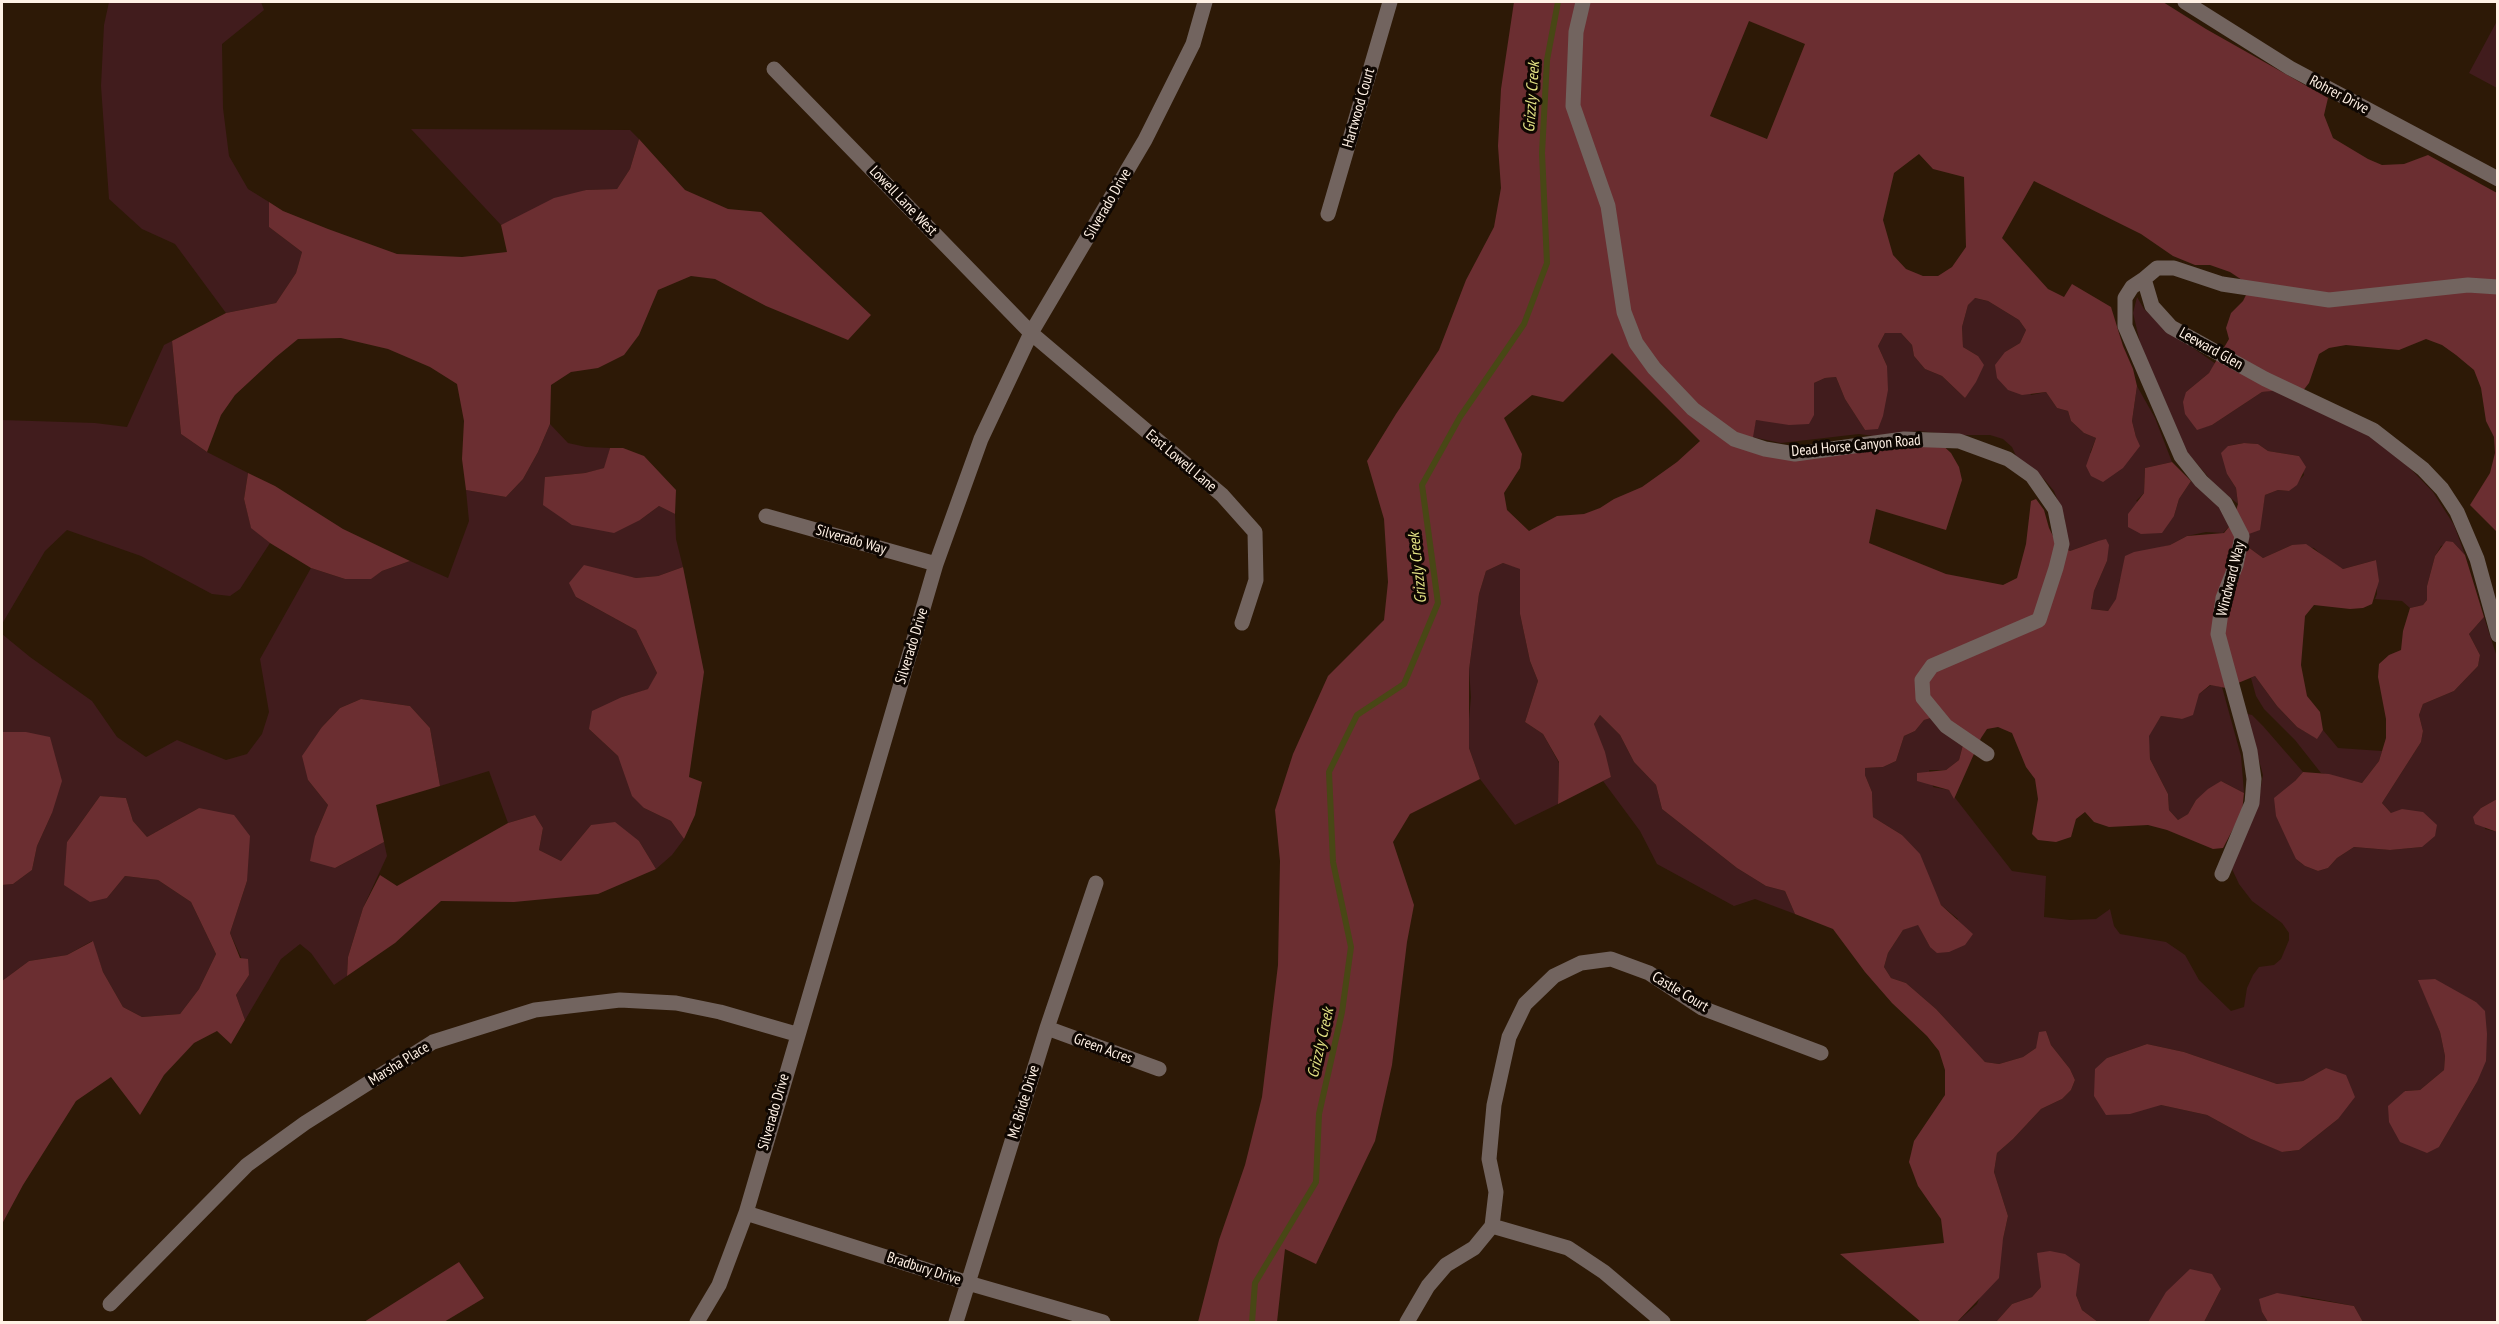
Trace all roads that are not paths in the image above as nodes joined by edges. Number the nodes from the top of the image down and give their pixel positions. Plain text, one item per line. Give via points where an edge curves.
1 (1205, 2) edge
2 (1390, 2) edge
3 (1583, 2) edge
4 (2185, 2) edge
5 (774, 69) dead end
6 (2498, 179) edge
7 (1328, 214) dead end
8 (2144, 279) junction
9 (2498, 287) edge
10 (1031, 333) junction
11 (766, 516) dead end
12 (936, 564) junction
13 (1242, 623) dead end
14 (2498, 635) edge
15 (1987, 754) dead end
16 (2222, 874) dead end
17 (1096, 883) dead end
18 (1047, 1028) junction
19 (796, 1034) junction
20 (1821, 1053) dead end
21 (1159, 1069) dead end
22 (746, 1213) junction
23 (1492, 1226) junction
24 (968, 1283) junction
25 (110, 1304) dead end
26 (697, 1323) edge
27 (956, 1323) edge
28 (1103, 1323) edge
29 (1407, 1323) edge
30 (1663, 1323) edge

1 - 10 street, Silverado Drive via 1193,44 1145,140
2 - 7 street, Hartwood Court
3 - 15 street, Dead Horse Canyon Road via 1576,32 1573,106 1608,206 1624,312 1636,343 1654,368 1693,409 1734,439 1795,454 1904,439 1959,441 2008,459 2032,476 2055,509 2062,544 2039,620 1932,666 1922,680 1923,698 1946,726
4 - 6 street, Rohrer Drive via 2290,68
5 - 10 street, Lowell Lane West
8 - 9 street via 2157,268 2174,268 2222,284 2329,300 2468,285
8 - 14 street, Leeward Glen via 2152,306 2171,327 2265,379 2365,426 2423,469 2457,512 2477,559
8 - 16 street, Windward Way via 2132,286 2126,298 2125,326 2181,456 2225,502 2242,536 2223,598 2218,634 2250,751 2253,803
10 - 12 street, Silverado Drive via 981,439
10 - 13 street, East Lowell Lane via 1222,495 1255,532 1256,580
11 - 12 street, Silverado Way
12 - 19 street, Silverado Drive
17 - 18 street, Mc Bride Drive
18 - 21 street, Green Acres
18 - 24 street, Mc Bride Drive
19 - 22 street, Silverado Drive
19 - 25 street, Marsha Place via 676,1003 620,1000 535,1010 432,1042 247,1165
20 - 23 street, Castle Court via 1702,1008 1649,973 1611,959 1581,963 1554,975 1526,1004 1509,1037 1494,1105 1489,1159 1496,1192
22 - 24 street, Bradbury Drive
22 - 26 street, Silverado Drive via 719,1285
23 - 29 street via 1474,1248 1446,1265 1428,1286
23 - 30 street via 1568,1248 1604,1272
24 - 27 street, Mc Bride Drive
24 - 28 street, Bradbury Drive

